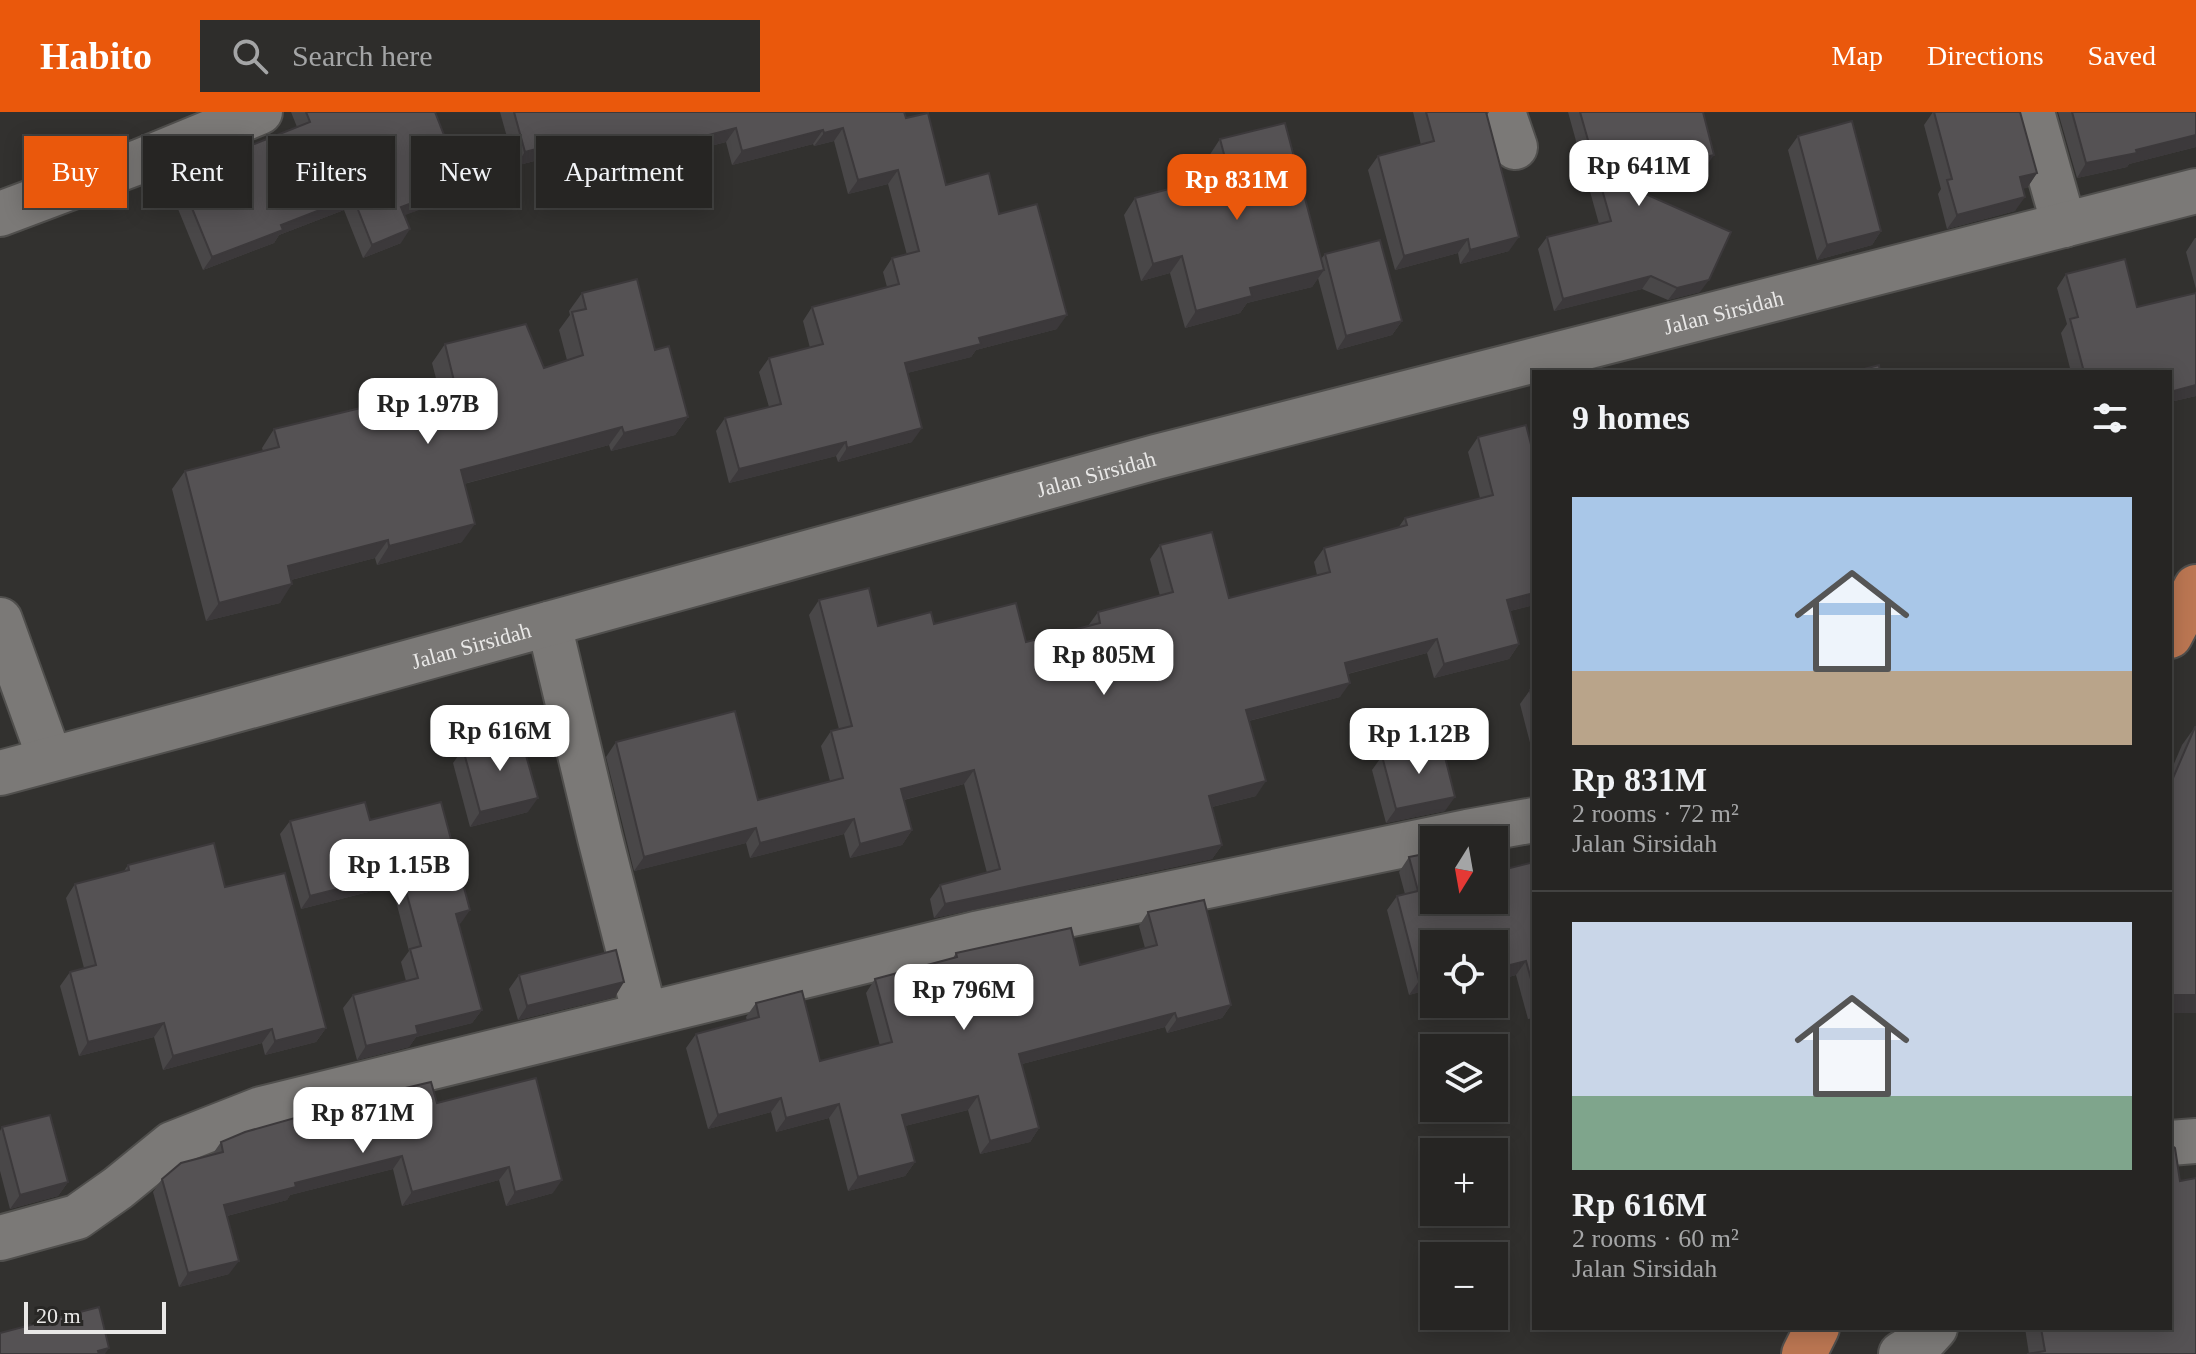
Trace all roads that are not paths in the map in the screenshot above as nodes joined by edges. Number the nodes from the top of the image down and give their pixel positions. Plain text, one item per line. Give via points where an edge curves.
1 (260, 112) edge
2 (2032, 112) edge
3 (2196, 191) edge
4 (0, 214) edge
5 (2064, 225) junction
6 (2196, 587) edge
7 (0, 620) edge
8 (549, 624) junction
9 (2172, 632) edge
10 (50, 759) junction
11 (0, 773) edge
12 (1532, 820) edge
13 (645, 1015) junction
14 (2196, 1141) edge
15 (2172, 1143) edge
16 (0, 1238) edge
17 (1816, 1330) edge
18 (1933, 1330) edge
19 (1804, 1354) edge
20 (1901, 1354) edge

1 - 4 street
2 - 5 street
3 - 5 street, Jalan Sirsidah
5 - 8 street, Jalan Sirsidah via 1156,457
6 - 9 highway
7 - 10 street
8 - 10 street, Jalan Sirsidah
8 - 13 street
10 - 11 street, Jalan Sirsidah
12 - 13 street via 975,934
13 - 16 street via 261,1109 172,1144 77,1217
14 - 15 street
17 - 19 highway
18 - 20 street

